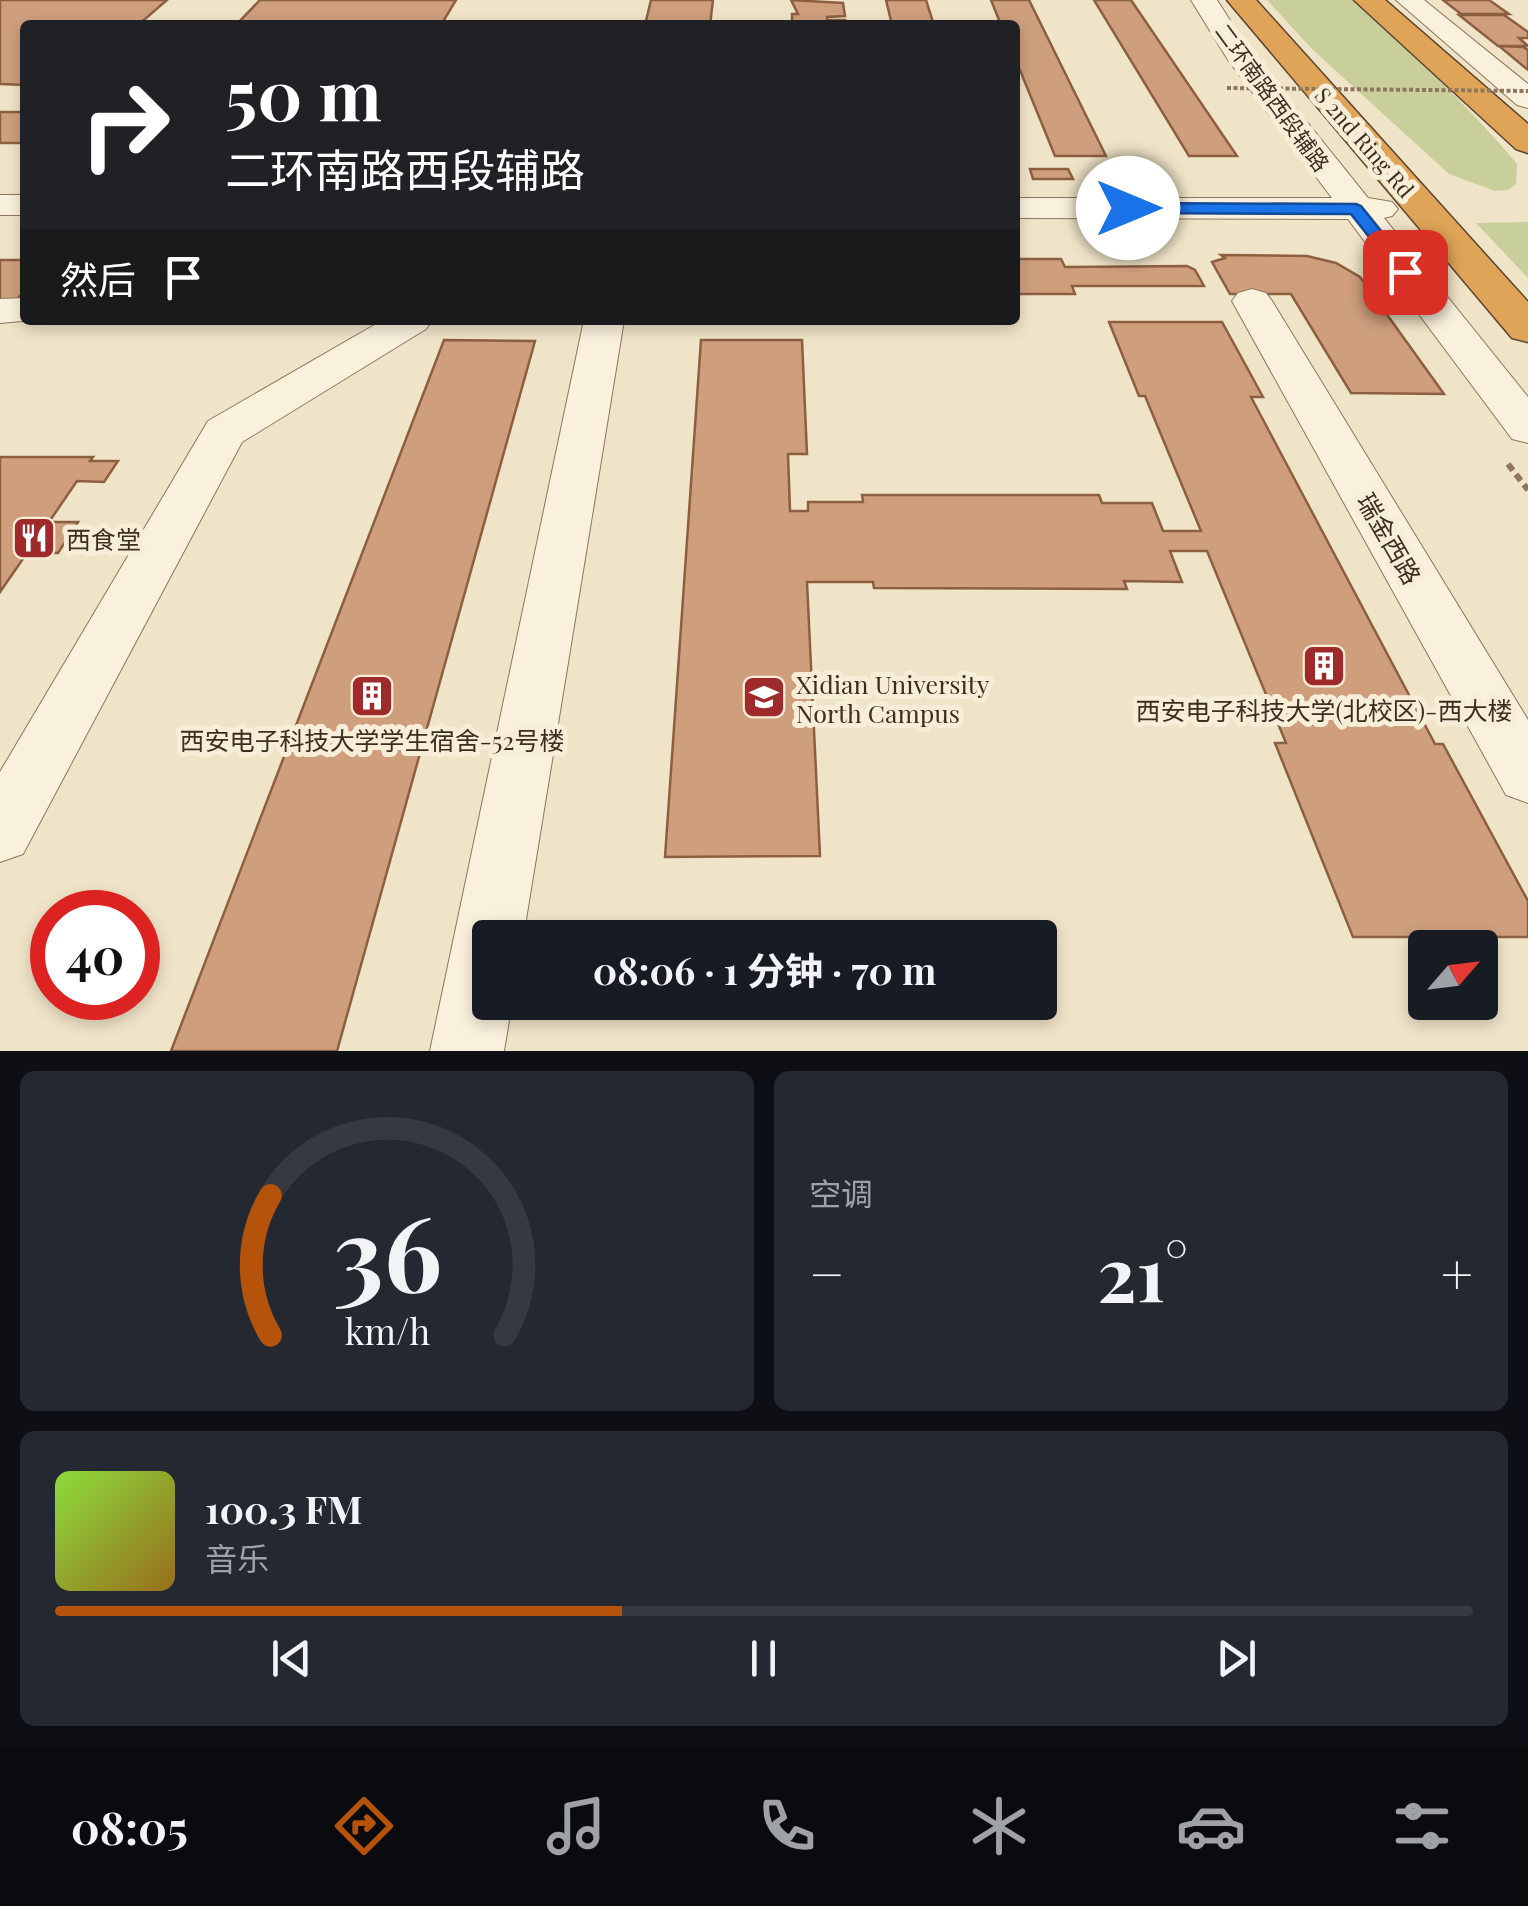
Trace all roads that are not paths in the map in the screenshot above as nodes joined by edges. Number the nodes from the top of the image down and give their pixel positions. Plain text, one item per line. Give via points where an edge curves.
1 (1204, 0) edge
2 (1241, 0) edge
3 (1368, 0) edge
4 (1408, 0) edge
5 (1528, 99) edge
6 (1528, 142) edge
7 (1020, 208) edge
8 (1356, 209) junction
9 (1423, 209) junction
10 (1252, 301) dead end
11 (404, 325) edge
12 (603, 325) edge
13 (1528, 328) edge
14 (1528, 428) edge
15 (1528, 775) edge
16 (0, 832) edge
17 (467, 1051) edge

1 - 8 street, 二环南路西段辅路
2 - 9 highway, S 2nd Ring Rd
3 - 6 highway
4 - 5 street
7 - 8 street
8 - 9 street
8 - 14 street, 二环南路西段辅路
9 - 13 highway, S 2nd Ring Rd
10 - 15 street, 瑞金西路
11 - 16 street via 224,432
12 - 17 street

